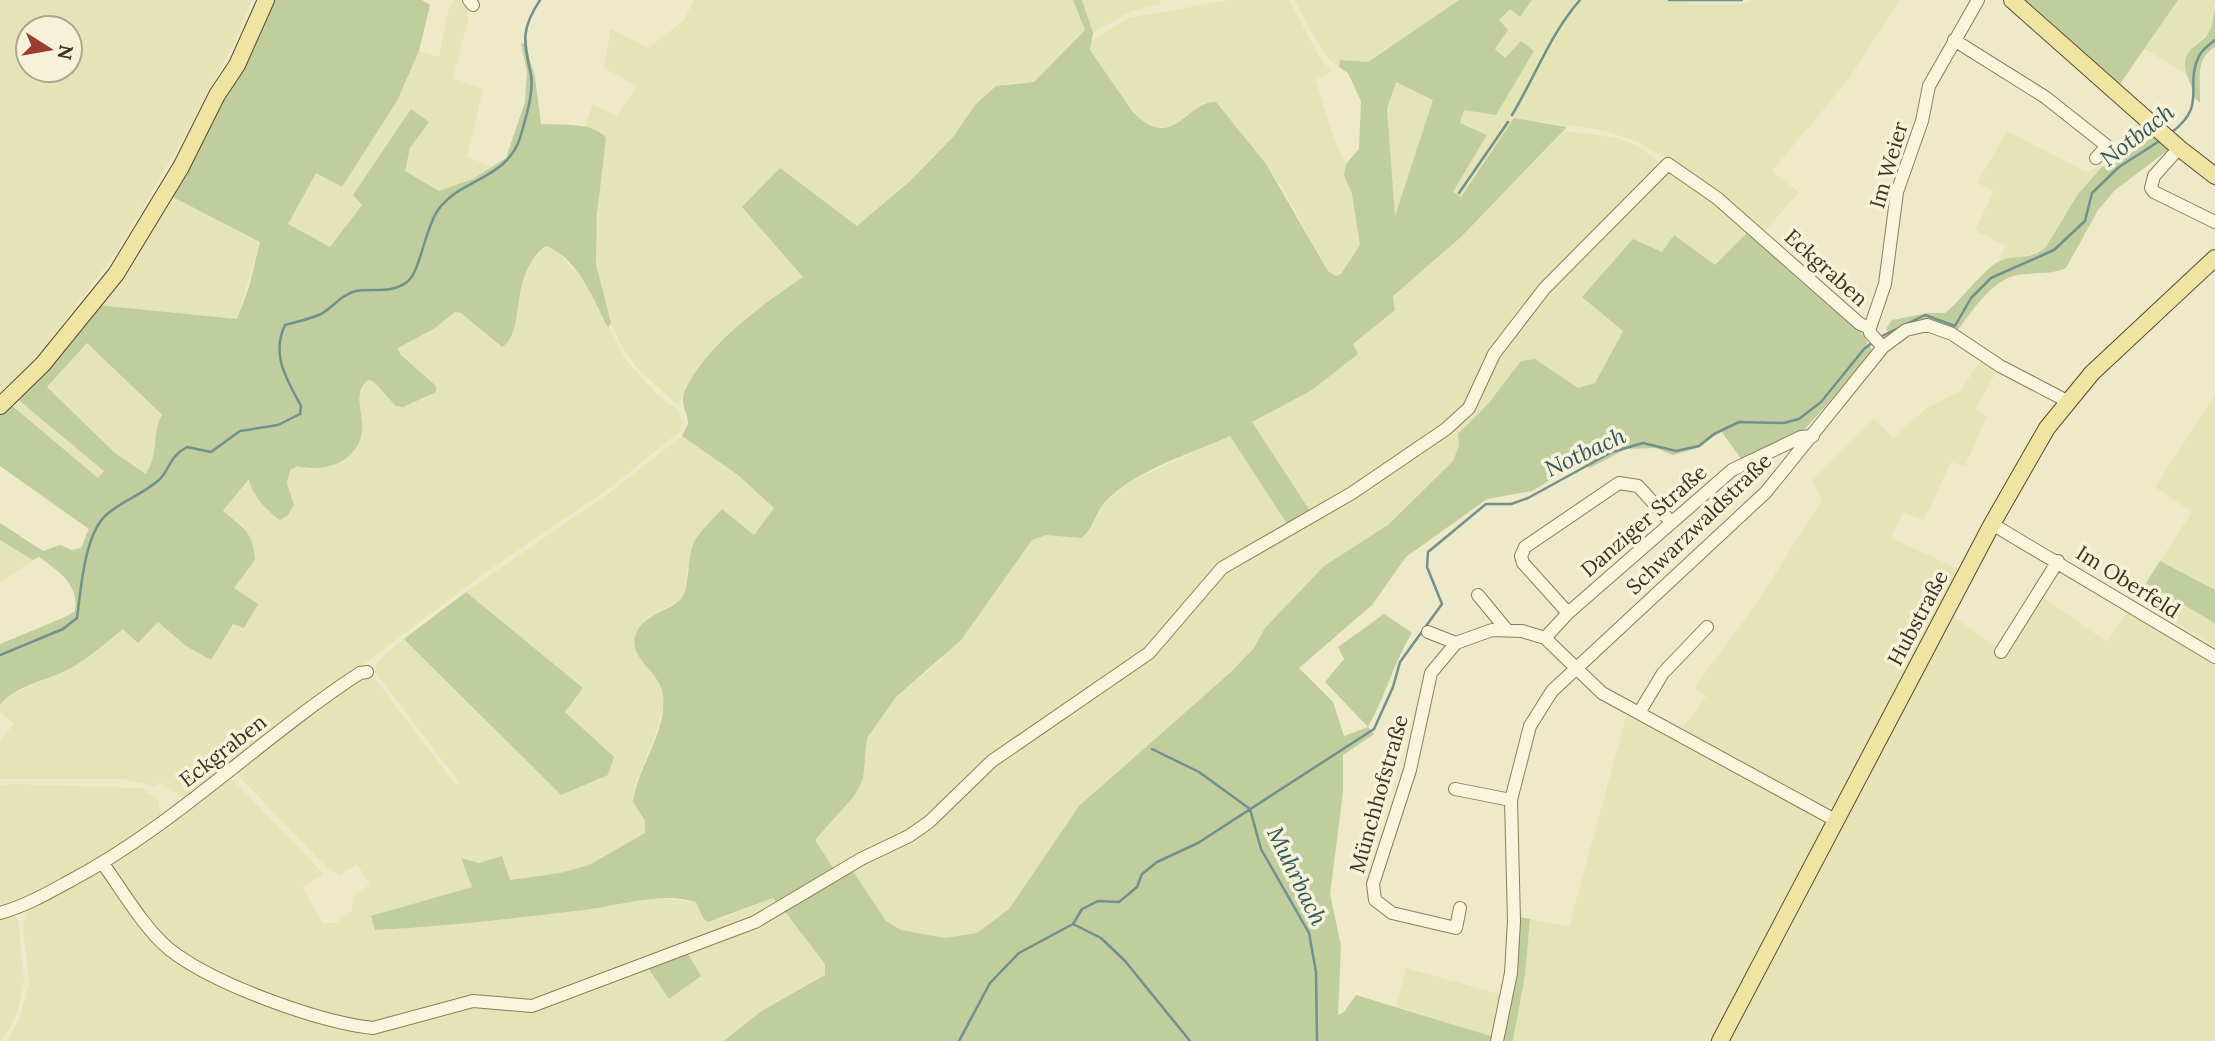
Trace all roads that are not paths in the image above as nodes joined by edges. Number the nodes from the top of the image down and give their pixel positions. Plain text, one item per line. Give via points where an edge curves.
1 (266, 0) edge
2 (1978, 0) edge
3 (2012, 0) edge
4 (1954, 40) junction
5 (2171, 141) junction
6 (2096, 158) dead end
7 (2215, 176) edge
8 (2215, 222) edge
9 (2215, 258) edge
10 (1870, 330) junction
11 (1881, 345) junction
12 (2067, 401) junction
13 (0, 407) edge
14 (1813, 436) junction
15 (1779, 447) junction
16 (1787, 466) junction
17 (1671, 522) junction
18 (1992, 524) junction
19 (2058, 561) junction
20 (1478, 595) dead end
21 (1568, 613) junction
22 (1707, 626) dead end
23 (1506, 629) junction
24 (1428, 632) dead end
25 (1545, 638) junction
26 (1456, 643) junction
27 (2001, 652) dead end
28 (2215, 657) edge
29 (1574, 668) junction
30 (367, 672) dead end
31 (1639, 713) junction
32 (1455, 789) dead end
33 (1511, 800) junction
34 (1835, 820) junction
35 (103, 864) junction
36 (1460, 908) dead end
37 (0, 914) edge
38 (1497, 1041) edge
39 (1720, 1041) edge

1 - 13 main road via 237,65 116,274 43,364
2 - 4 street, Im Weier
3 - 5 main road
4 - 6 street via 2045,97 2108,145
4 - 10 street, Im Weier via 1929,86 1897,192 1885,284
5 - 7 main road
5 - 8 street via 2151,188
9 - 12 main road, Hubstraße
10 - 11 street
10 - 35 street, Eckgraben via 1717,198 1668,164 1544,289 1494,354 1469,408 1446,429 1352,493 1222,568 1149,653 992,761 929,822 755,922 532,1006 482,1000 383,1027 356,1027 254,996 168,948
11 - 12 street, Schwarzwaldstraße via 1906,330 1927,325 1952,334
11 - 14 street, Schwarzwaldstraße
12 - 18 main road, Hubstraße
14 - 15 street, Danziger Straße
14 - 16 street, Schwarzwaldstraße
15 - 16 street via 1789,457
15 - 17 street, Danziger Straße via 1732,470
16 - 29 street, Schwarzwaldstraße via 1756,501
17 - 21 street, Danziger Straße
17 - 21 street via 1638,486 1619,483 1525,547 1523,563
18 - 19 street, Im Oberfeld
18 - 34 main road, Hubstraße
19 - 27 street, Im Oberfeld
19 - 28 street, Im Oberfeld
20 - 23 street
21 - 25 street, Danziger Straße
22 - 31 street via 1662,673
23 - 25 street
23 - 26 street
24 - 26 street
25 - 29 street
26 - 36 street, Münchhofstraße via 1431,673 1410,769 1373,893 1392,914 1456,928
29 - 31 street via 1602,693
29 - 33 street, Schwarzwaldstraße via 1552,691 1531,726
30 - 35 street, Eckgraben via 324,696
31 - 34 street
32 - 33 street
33 - 38 street, Schwarzwaldstraße via 1511,972
34 - 39 main road, Hubstraße
35 - 37 street, Eckgraben

